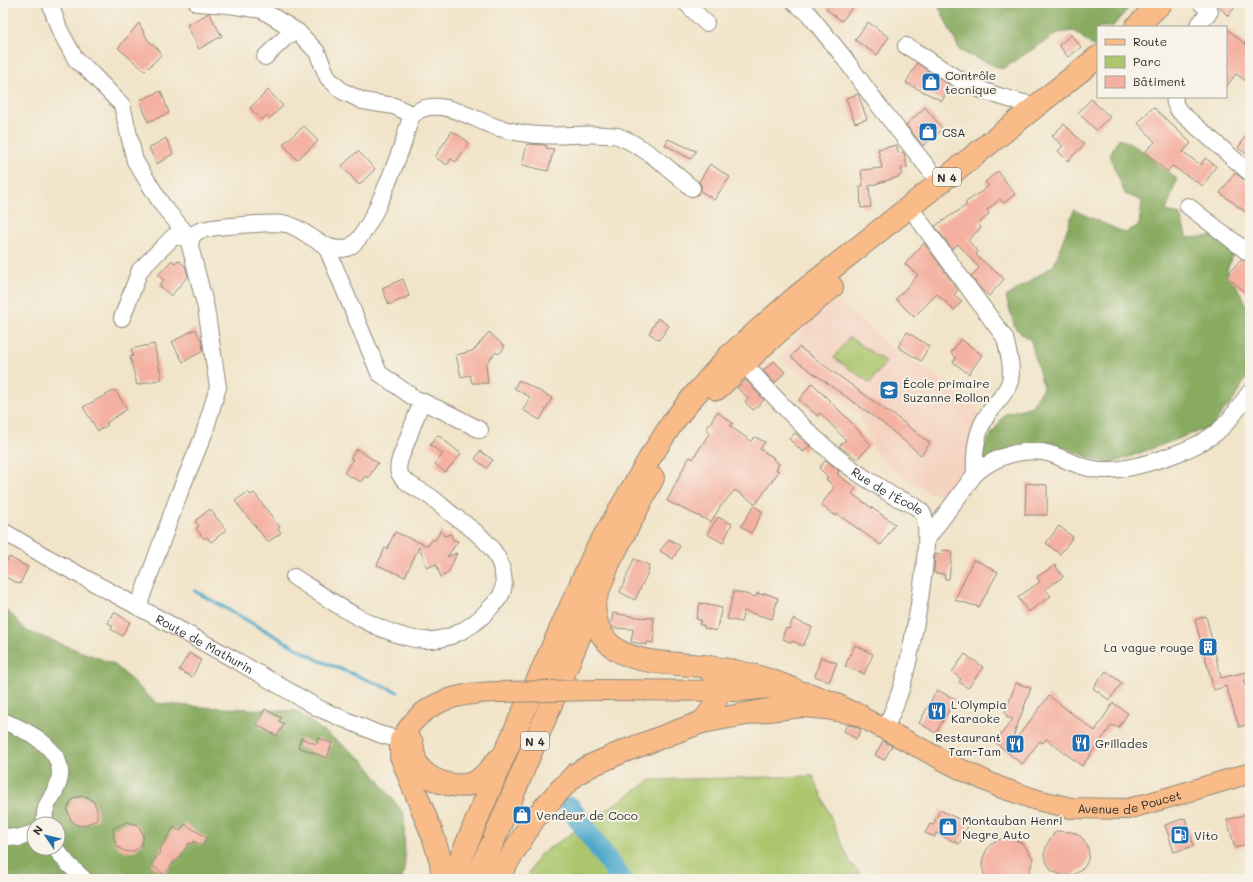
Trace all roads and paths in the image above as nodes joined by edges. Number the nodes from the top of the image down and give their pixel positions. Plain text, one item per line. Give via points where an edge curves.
1 (50, 3) edge
2 (197, 3) edge
3 (686, 3) edge
4 (795, 3) edge
5 (1161, 3) edge
6 (1166, 3) edge
7 (1201, 3) edge
8 (706, 23) dead end
9 (1144, 26) edge
10 (1198, 26) edge
11 (298, 32) junction
12 (906, 46) dead end
13 (265, 57) dead end
14 (1097, 58) edge
15 (1097, 68) edge
16 (1174, 98) edge
17 (1036, 106) junction
18 (413, 115) junction
19 (1250, 173) edge
20 (940, 183) junction
21 (692, 188) dead end
22 (1188, 206) dead end
23 (914, 213) junction
24 (191, 238) junction
25 (326, 246) junction
26 (1250, 254) edge
27 (122, 318) dead end
28 (744, 364) junction
29 (1250, 392) edge
30 (422, 401) junction
31 (480, 430) dead end
32 (975, 474) junction
33 (3, 531) edge
34 (927, 539) junction
35 (294, 577) dead end
36 (594, 602) junction
37 (138, 607) junction
38 (708, 667) junction
39 (717, 691) junction
40 (740, 691) junction
41 (798, 691) junction
42 (782, 708) junction
43 (858, 714) junction
44 (3, 721) edge
45 (702, 722) junction
46 (884, 730) junction
47 (406, 742) junction
48 (504, 755) junction
49 (1250, 773) edge
50 (44, 816) edge
51 (3, 836) edge
52 (26, 836) edge
53 (62, 856) edge
54 (84, 879) edge
55 (441, 879) edge
56 (452, 879) edge
57 (475, 879) edge
58 (497, 879) edge

1 - 24 street via 59,28 76,60 122,105 135,161 163,206
2 - 11 street via 262,10
3 - 8 street
4 - 20 street via 807,12 842,55
5 - 9 highway
6 - 9 highway
7 - 10 street via 1210,11
11 - 13 street via 288,36
11 - 18 street via 317,52 328,78 342,91 363,101 394,106
12 - 17 street via 965,83 1000,97
14 - 17 highway, N 4
15 - 23 highway, N 4
16 - 19 street via 1180,112
17 - 20 highway, N 4
18 - 21 street via 423,108 451,109 498,127 538,135 619,136 648,152
18 - 25 street via 390,180 366,226 352,246
20 - 48 highway, N 4 via 796,297 729,356 673,422 595,552
22 - 26 street
23 - 28 highway, N 4 / N 4
23 - 32 street via 1005,338 1008,350 1010,379 979,432 974,456
24 - 25 street via 200,230 272,223 286,224 299,229
24 - 27 street via 174,236 140,270
24 - 37 street via 190,246 206,308 218,386 204,434
25 - 30 street via 379,373
28 - 34 street, Rue de l'École via 836,457 873,484 917,507 925,516
28 - 36 highway, N 4 via 719,386 685,427 657,470 609,563
29 - 32 street via 1218,432 1178,453 1141,465 1094,469 1052,454 1034,451 1000,458
30 - 31 street
30 - 35 street via 400,459 398,472 401,477 482,537 496,555 504,575 501,595 481,619 457,634 434,641 413,640 388,632 350,613
32 - 34 street
33 - 37 street, Route de Mathurin
34 - 46 street, Rue de l'École via 914,634 903,682
36 - 38 highway via 594,614 602,637 618,651 653,661
36 - 57 highway, N 4
37 - 47 street, Route de Mathurin via 320,710
38 - 39 highway via 713,674
38 - 41 highway via 768,679
39 - 40 main road, Avenue de Poucet
39 - 45 highway via 713,709
39 - 47 main road, Avenue de Poucet, bridge via 596,690 463,694 431,707 417,717
40 - 41 main road, Avenue de Poucet via 768,688
40 - 42 main road
41 - 43 main road, Avenue de Poucet via 833,702
42 - 43 highway via 819,707
42 - 45 highway
43 - 46 main road, Avenue de Poucet
44 - 50 street via 35,737 57,758 59,780 47,804
45 - 58 highway via 622,752 576,774 534,819
46 - 49 main road, Avenue de Poucet via 999,787 1071,808 1128,809
47 - 48 highway via 417,764 427,774 454,785 473,783
47 - 55 highway via 401,756 433,836 441,862
48 - 56 highway, N 4
51 - 52 street via 18,838
53 - 54 street

